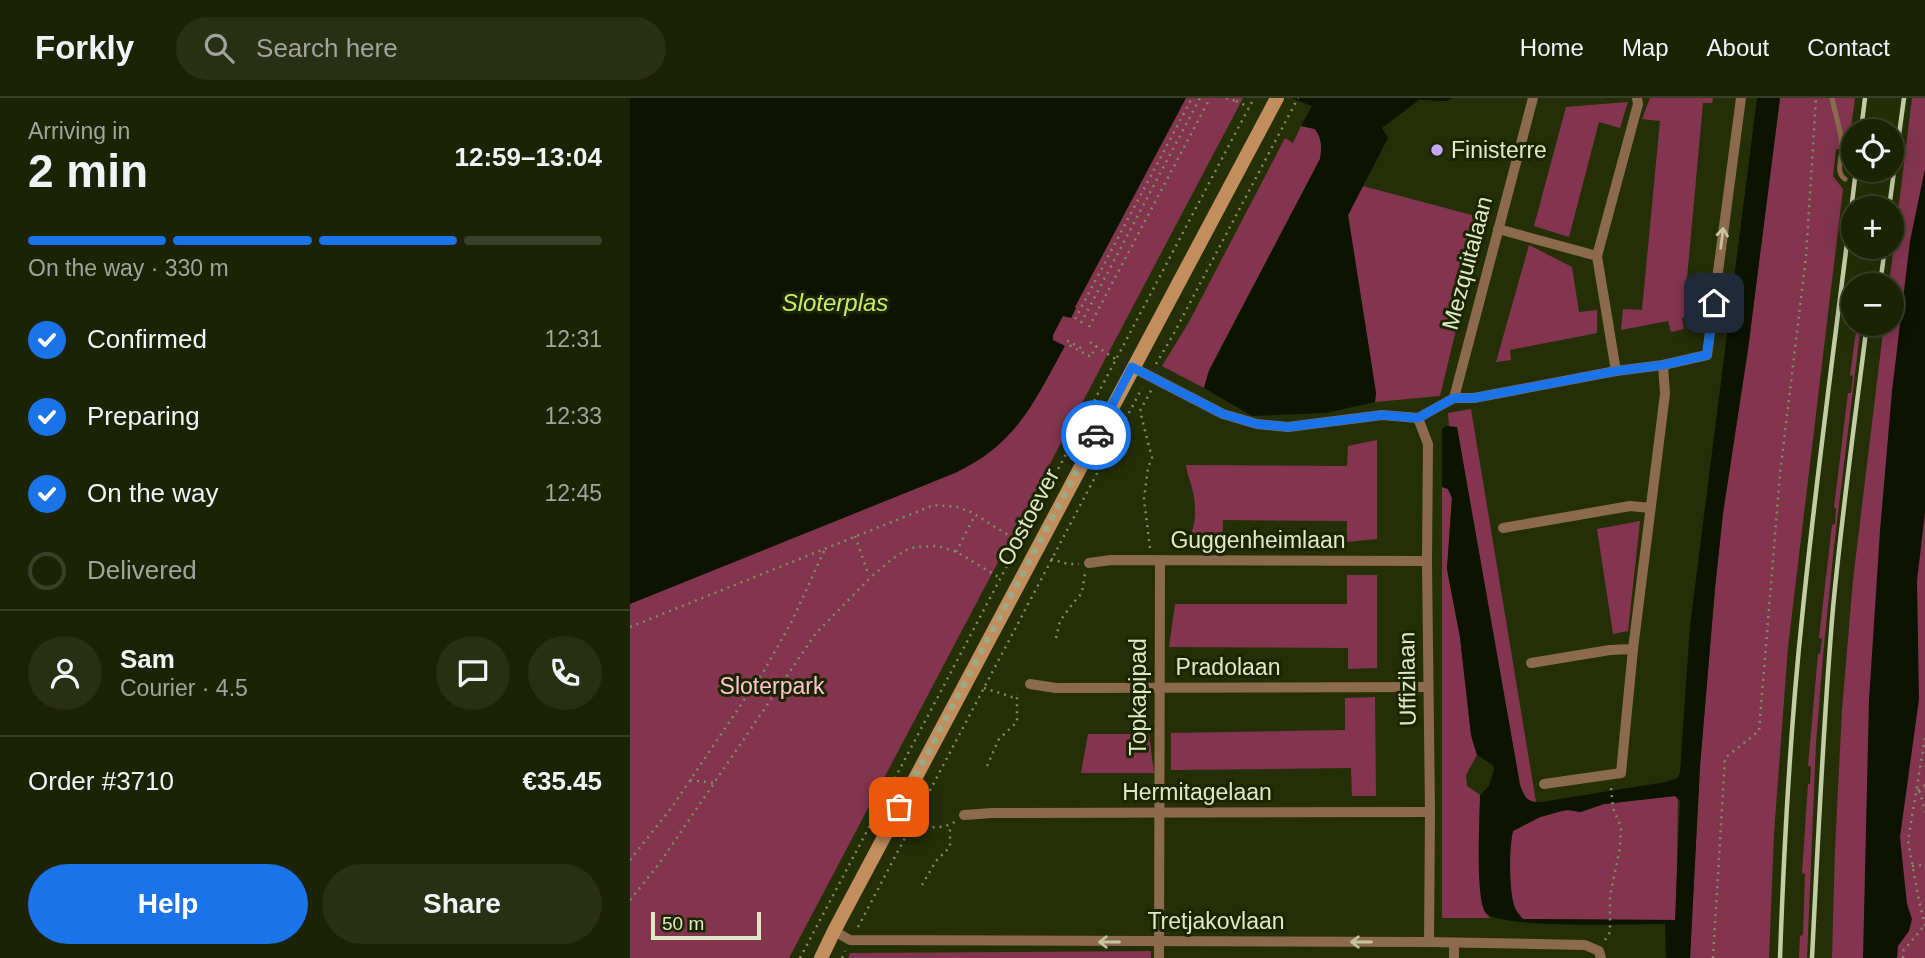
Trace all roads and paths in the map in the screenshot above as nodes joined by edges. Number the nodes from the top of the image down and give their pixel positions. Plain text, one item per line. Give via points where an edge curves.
1 (1192, 98) edge
2 (1200, 98) edge
3 (1210, 98) edge
4 (1226, 98) edge
5 (1254, 98) edge
6 (1277, 98) edge
7 (1533, 98) edge
8 (1637, 98) edge
9 (1741, 98) edge
10 (1816, 98) edge
11 (1832, 98) edge
12 (1237, 99) edge
13 (1297, 99) edge
14 (1249, 107) junction
15 (1178, 139) junction
16 (1841, 140) edge
17 (1186, 144) junction
18 (1841, 154) edge
19 (1841, 176) edge
20 (1158, 177) junction
21 (1166, 181) junction
22 (1139, 213) junction
23 (1147, 217) junction
24 (1498, 229) junction
25 (1119, 251) junction
26 (1127, 255) junction
27 (1597, 256) junction
28 (1100, 288) junction
29 (1108, 292) junction
30 (1075, 319) dead end
31 (1081, 323) dead end
32 (1089, 327) dead end
33 (1090, 342) dead end
34 (1096, 346) junction
35 (1081, 348) dead end
36 (1116, 360) junction
37 (1663, 365) junction
38 (1132, 367) junction
39 (1616, 371) junction
40 (1153, 378) junction
41 (1454, 398) junction
42 (1418, 418) junction
43 (1650, 508) junction
44 (975, 515) junction
45 (1503, 528) dead end
46 (855, 537) junction
47 (1019, 542) junction
48 (825, 549) junction
49 (957, 552) junction
50 (1051, 559) junction
51 (1157, 561) junction
52 (1427, 561) junction
53 (1089, 563) junction
54 (870, 578) junction
55 (1000, 578) junction
56 (630, 627) edge
57 (1056, 638) dead end
58 (1633, 649) junction
59 (1531, 663) dead end
60 (1030, 684) joint
61 (1427, 687) junction
62 (984, 688) junction
63 (1159, 688) junction
64 (1017, 694) junction
65 (1925, 738) edge
66 (987, 766) dead end
67 (690, 780) junction
68 (714, 783) junction
69 (1545, 784) dead end
70 (1925, 785) edge
71 (1611, 787) dead end
72 (1916, 792) junction
73 (1430, 812) junction
74 (1925, 812) edge
75 (1158, 813) junction
76 (964, 815) joint
77 (912, 823) junction
78 (950, 825) junction
79 (630, 860) edge
80 (1925, 865) edge
81 (1912, 866) junction
82 (922, 885) dead end
83 (630, 900) edge
84 (1925, 925) edge
85 (834, 931) junction
86 (1610, 932) dead end
87 (850, 940) junction
88 (1159, 942) junction
89 (1429, 942) junction
90 (1454, 943) junction
91 (1600, 955) edge
92 (800, 958) edge
93 (821, 958) edge
94 (842, 958) edge
95 (1159, 958) edge
96 (1454, 958) edge
97 (1713, 958) edge
98 (1903, 958) edge

1 - 30 path
2 - 15 path
3 - 17 path
4 - 12 path
5 - 14 path
6 - 38 main road, Oostoever
7 - 24 street, Mezquitalaan
8 - 27 street
37 -> 9 street via 1707,355
10 - 97 path via 1806,257 1780,474 1759,731 1725,758
11 - 16 lane
12 - 14 path
13 - 40 path
14 - 36 path
15 - 17 path
15 - 20 path
17 - 21 path
18 - 19 lane
20 - 21 path
20 - 22 path
21 - 23 path
22 - 23 path
22 - 25 path
23 - 26 path
24 - 27 street
24 - 41 street, Mezquitalaan
25 - 26 path
25 - 28 path
26 - 29 path
27 - 39 street
28 - 29 path
28 - 31 path
29 - 32 path
33 - 34 path
34 - 35 path via 1091,357 1068,341
34 - 36 path
36 - 47 path
37 - 39 street
37 - 43 street via 1665,394
38 - 40 street
38 - 85 main road, Oostoever
39 - 41 street
40 - 42 street via 1223,414 1257,424 1288,427 1382,415
40 - 50 path
40 - 51 path via 1140,411 1152,458 1144,499 1148,540
41 - 42 street
42 - 52 street, Uffizilaan via 1428,444
43 - 45 street via 1630,506
43 - 58 street
44 - 46 path via 957,507 934,505
44 - 47 path
44 - 49 path
46 - 48 path
46 - 54 path
47 - 55 path
48 - 56 path
48 - 67 path via 765,669
49 - 54 path via 925,545 908,549
49 - 55 path
50 - 53 path
50 - 62 path
51 - 52 street, Guggenheimlaan
51 - 53 street, Guggenheimlaan
51 - 63 street, Topkapipad
52 - 61 street, Uffizilaan
53 - 57 path via 1082,593 1060,621
54 - 68 path via 816,633
55 - 92 path
58 - 59 street
58 - 69 street via 1621,773
60 - 63 street, Pradolaan
60 - 64 path
61 - 63 street, Pradolaan
61 - 73 street, Uffizilaan
62 - 64 path via 1012,697
62 - 77 path
63 - 75 street, Topkapipad
64 - 66 path via 1017,722 999,739
65 - 72 path
67 - 68 path
67 - 79 path
68 - 83 path
70 - 72 path
71 - 86 path via 1621,827 1610,896
72 - 74 path via 1920,792
72 - 81 path via 1908,841
73 - 75 street, Hermitagelaan
73 - 89 street, Uffizilaan
75 - 76 street, Hermitagelaan
75 - 88 street, Topkapipad
76 - 78 path
77 - 78 path
77 - 87 path
78 - 82 path via 950,847
80 - 81 path
81 - 84 path
84 - 98 path via 1903,951
85 - 87 street, Tretjakovlaan
85 - 93 main road, Oostoever
88 -> 87 street, Tretjakovlaan
87 - 94 path
89 -> 88 street, Tretjakovlaan
88 - 95 street, Topkapipad
89 - 90 street, Tretjakovlaan
90 - 91 street, Tretjakovlaan via 1585,945
90 - 96 street

